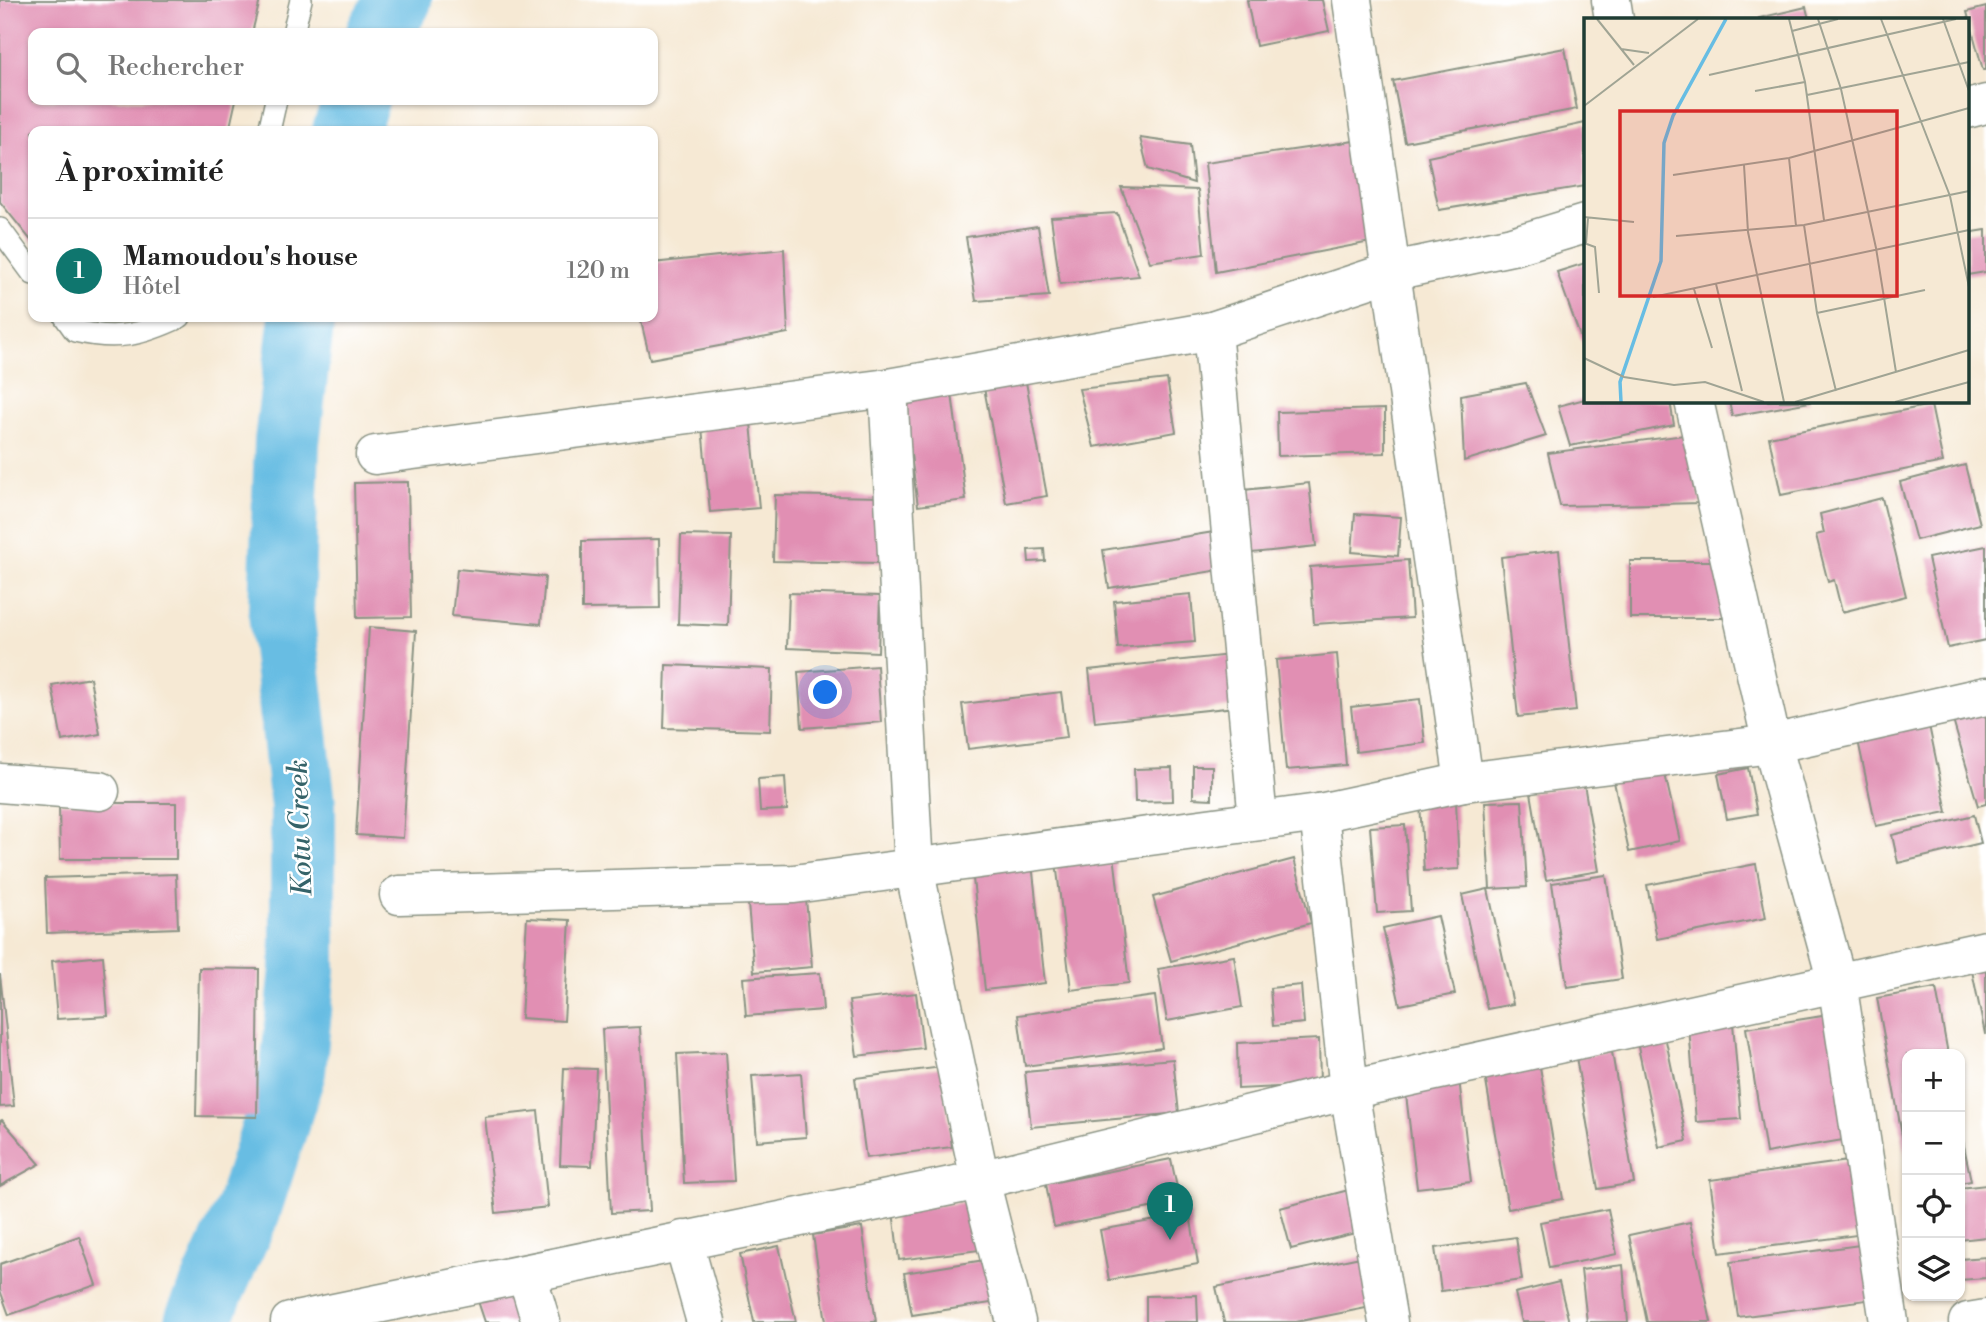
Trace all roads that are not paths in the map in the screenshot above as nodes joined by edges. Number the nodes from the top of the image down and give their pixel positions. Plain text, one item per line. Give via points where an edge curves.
1 (301, 0) edge
2 (1352, 0) edge
3 (1611, 0) edge
4 (1614, 18) edge
5 (294, 28) edge
6 (1986, 104) edge
7 (275, 105) edge
8 (1968, 110) edge
9 (269, 126) edge
10 (1584, 224) edge
11 (0, 229) edge
12 (28, 267) edge
13 (1393, 271) junction
14 (69, 322) edge
15 (169, 322) edge
16 (1212, 331) junction
17 (888, 388) junction
18 (1694, 402) edge
19 (375, 455) dead end
20 (1986, 696) edge
21 (1772, 744) junction
22 (1464, 782) junction
23 (0, 783) edge
24 (100, 791) dead end
25 (1319, 813) junction
26 (1258, 820) junction
27 (914, 868) junction
28 (399, 895) dead end
29 (1986, 950) edge
30 (1837, 982) junction
31 (1349, 1090) junction
32 (981, 1180) junction
33 (683, 1240) junction
34 (527, 1275) junction
35 (1986, 1319) edge
36 (290, 1322) edge
37 (541, 1322) edge
38 (706, 1322) edge
39 (1016, 1322) edge
40 (1388, 1322) edge
41 (1889, 1322) edge
42 (1968, 1322) edge

1 - 5 lane
2 - 13 street
3 - 4 street
6 - 8 street
7 - 9 lane
10 - 13 street via 1512,246
11 - 12 lane
13 - 16 street
13 - 22 street
14 - 15 lane via 75,331 106,338 150,331
16 - 17 street
16 - 26 street
17 - 19 street
17 - 27 street
18 - 21 street
20 - 21 street
21 - 22 street
21 - 30 street
22 - 25 street
23 - 24 street
25 - 26 street
25 - 31 street
26 - 27 street
27 - 28 street via 794,884
27 - 32 street
29 - 30 street
30 - 31 street
30 - 41 street
31 - 32 street
31 - 40 street
32 - 33 street
32 - 39 street
33 - 34 street
33 - 38 street
34 - 36 street
34 - 37 street
35 - 42 street

